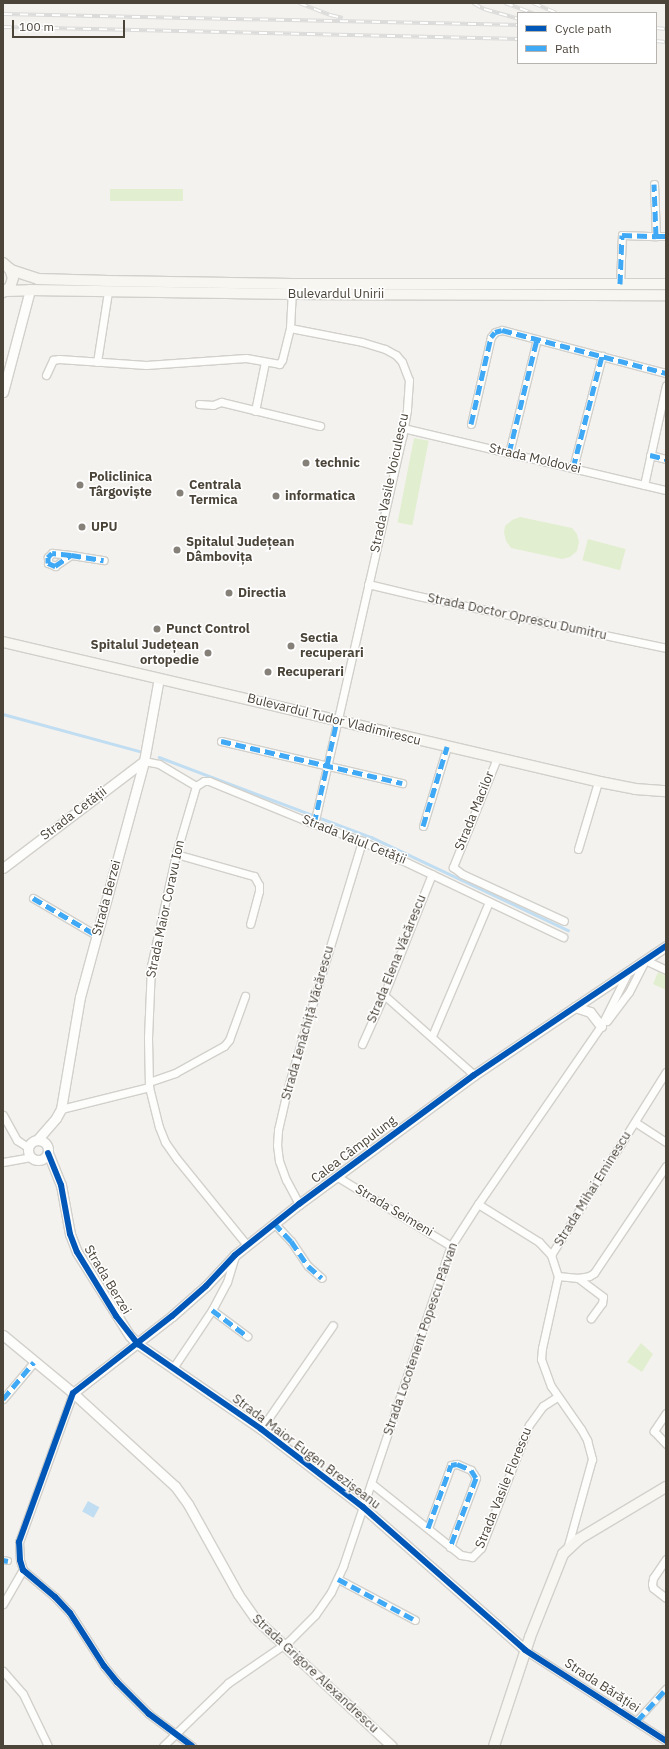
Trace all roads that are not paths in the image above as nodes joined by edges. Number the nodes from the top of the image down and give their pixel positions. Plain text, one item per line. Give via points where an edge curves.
1 (654, 184) dead end
2 (656, 236) junction
3 (666, 236) edge
4 (5, 264) edge
5 (189, 282) junction
6 (292, 284) junction
7 (620, 284) junction
8 (666, 284) edge
9 (108, 286) junction
10 (30, 290) junction
11 (5, 292) edge
12 (189, 292) junction
13 (292, 294) junction
14 (620, 295) junction
15 (666, 295) edge
16 (290, 328) junction
17 (537, 339) junction
18 (602, 356) junction
19 (97, 362) junction
20 (265, 362) junction
21 (666, 373) edge
22 (46, 375) dead end
23 (666, 385) edge
24 (3, 392) edge
25 (199, 404) dead end
26 (255, 411) junction
27 (471, 424) dead end
28 (320, 426) dead end
29 (403, 428) junction
30 (509, 453) junction
31 (650, 455) junction
32 (666, 459) edge
33 (573, 468) junction
34 (644, 485) junction
35 (666, 490) edge
36 (71, 555) dead end
37 (104, 560) dead end
38 (368, 584) junction
39 (3, 642) edge
40 (666, 648) edge
41 (159, 678) junction
42 (337, 720) junction
43 (221, 741) dead end
44 (447, 747) junction
45 (497, 758) junction
46 (144, 760) junction
47 (327, 766) junction
48 (598, 782) junction
49 (402, 783) dead end
50 (196, 786) junction
51 (666, 791) edge
52 (314, 824) junction
53 (423, 826) dead end
54 (362, 841) junction
55 (578, 849) dead end
56 (176, 854) junction
57 (3, 868) edge
58 (432, 874) junction
59 (33, 898) dead end
60 (489, 902) junction
61 (564, 921) dead end
62 (250, 924) dead end
63 (96, 935) junction
64 (563, 937) dead end
65 (666, 946) edge
66 (646, 960) junction
67 (666, 970) edge
68 (628, 972) junction
69 (384, 995) junction
70 (245, 996) dead end
71 (575, 1007) junction
72 (601, 1026) junction
73 (432, 1036) junction
74 (362, 1044) dead end
75 (666, 1072) edge
76 (474, 1075) junction
77 (149, 1084) junction
78 (61, 1109) junction
79 (3, 1115) edge
80 (56, 1118) junction
81 (635, 1122) junction
82 (37, 1140) junction
83 (666, 1142) edge
84 (47, 1149) junction
85 (31, 1154) junction
86 (3, 1162) edge
87 (665, 1168) edge
88 (56, 1174) junction
89 (336, 1176) junction
90 (299, 1204) junction
91 (478, 1204) junction
92 (274, 1223) junction
93 (247, 1245) junction
94 (451, 1246) junction
95 (235, 1255) junction
96 (550, 1255) junction
97 (558, 1276) junction
98 (322, 1278) dead end
99 (578, 1278) junction
100 (212, 1310) junction
101 (591, 1318) dead end
102 (333, 1325) dead end
103 (3, 1335) edge
104 (247, 1336) dead end
105 (138, 1344) junction
106 (34, 1362) junction
107 (173, 1368) junction
108 (72, 1393) junction
109 (557, 1397) junction
110 (3, 1399) edge
111 (666, 1413) edge
112 (261, 1429) junction
113 (666, 1444) edge
114 (371, 1483) junction
115 (666, 1487) edge
116 (363, 1507) junction
117 (428, 1528) junction
118 (450, 1546) junction
119 (567, 1549) junction
120 (666, 1560) edge
121 (23, 1570) junction
122 (338, 1579) junction
123 (666, 1598) edge
124 (3, 1604) edge
125 (415, 1620) dead end
126 (284, 1646) junction
127 (525, 1650) junction
128 (3, 1671) edge
129 (666, 1689) edge
130 (637, 1721) junction
131 (174, 1734) junction
132 (666, 1741) edge
133 (48, 1746) edge
134 (163, 1746) edge
135 (192, 1746) edge
136 (392, 1746) edge
137 (494, 1746) edge

1 - 2 street
2 - 3 street
2 - 7 street via 622,235
4 - 9 main road, Bulevardul Unirii via 38,279
4 - 11 main road via 13,276
5 - 6 main road, Bulevardul Unirii
5 - 9 main road, Bulevardul Unirii
5 - 12 main road
6 - 7 main road, Bulevardul Unirii
6 - 13 main road
7 - 8 main road, Bulevardul Unirii
7 - 14 main road
9 - 10 main road, Bulevardul Unirii
9 - 12 main road, Bulevardul Unirii
9 - 19 street
10 - 11 main road, Bulevardul Unirii
10 - 24 street
12 - 13 main road, Bulevardul Unirii
13 - 14 main road, Bulevardul Unirii
13 - 16 street
14 - 15 main road, Bulevardul Unirii
16 - 20 street via 281,362
16 - 29 street, Strada Vasile Voiculescu via 372,345 396,355 402,362 409,380
17 - 18 street
17 - 27 street via 502,330 495,332 491,337
17 - 30 street
18 - 21 street
18 - 33 street
19 - 20 street via 146,365 246,358
19 - 22 street via 53,360
20 - 26 street
23 - 31 street
25 - 26 street via 213,405 221,402
26 - 28 street
29 - 30 street, Strada Moldovei
29 - 38 street, Strada Vasile Voiculescu
30 - 33 street, Strada Moldovei
31 - 32 street
31 - 34 street
33 - 34 street, Strada Moldovei
34 - 35 street, Strada Moldovei
36 - 37 street
38 - 40 street, Strada Doctor Oprescu Dumitru
38 - 42 street, Strada Vasile Voiculescu
39 - 41 main road, Bulevardul Tudor Vladimirescu
41 - 42 main road, Bulevardul Tudor Vladimirescu
41 - 46 street, Strada Berzei
42 - 44 main road, Bulevardul Tudor Vladimirescu
42 - 47 street, Strada Vasile Voiculescu
43 - 47 street
44 - 45 main road, Bulevardul Tudor Vladimirescu
44 - 53 street
45 - 48 main road, Bulevardul Tudor Vladimirescu
45 - 61 street, Strada Macilor via 453,864 462,874
46 - 50 street via 159,764
46 - 57 street, Strada Cetății
46 - 63 street, Strada Berzei
47 - 49 street
47 - 52 street, Strada Vasile Voiculescu
48 - 51 main road, Bulevardul Tudor Vladimirescu
48 - 55 street
50 - 52 street, Strada Valul Cetății via 208,781
50 - 56 street, Strada Maior Coravu Ion
52 - 54 street, Strada Valul Cetății
54 - 58 street, Strada Valul Cetății
54 - 90 street, Strada Ienăchiță Văcărescu via 296,1060 278,1130 279,1161
56 - 62 street via 254,876 259,891
56 - 77 street, Strada Maior Coravu Ion via 151,966 148,1016
58 - 60 street, Strada Valul Cetății
58 - 69 street, Strada Elena Văcărescu
59 - 63 street
60 - 64 street, Strada Valul Cetății
60 - 73 street
63 - 78 street, Strada Berzei via 80,997
65 - 66 street, Calea Câmpulung
66 - 67 street
66 - 68 street, Calea Câmpulung
66 - 72 street via 629,992
68 - 71 street, Calea Câmpulung
68 - 72 street, Strada Locotenent Popescu Pârvan
69 - 73 street
69 - 74 street, Strada Elena Văcărescu
70 - 77 street via 229,1040 224,1046 175,1074
71 - 72 street via 590,1012
71 - 76 street, Calea Câmpulung
72 - 91 street, Strada Locotenent Popescu Pârvan
73 - 76 street
75 - 81 street, Strada Mihai Eminescu
76 - 89 street, Calea Câmpulung
77 - 78 street
77 - 93 street, Strada Maior Coravu Ion via 165,1142
78 - 80 street, Strada Berzei
79 - 85 street via 17,1140
80 - 82 street, Strada Berzei
80 - 84 street, Strada Berzei
81 - 83 street
81 - 96 street, Strada Mihai Eminescu
82 - 84 street via 43,1141
82 - 85 street via 31,1143
84 - 85 street via 43,1159
84 - 88 street, Strada Berzei
85 - 86 street
85 - 88 street
87 - 99 street via 594,1273
88 - 105 street, Strada Berzei via 61,1185 70,1234 77,1252 116,1316
89 - 90 street, Calea Câmpulung
89 - 94 street, Strada Seimeni
90 - 92 street, Calea Câmpulung
91 - 94 street, Strada Locotenent Popescu Pârvan
91 - 96 street via 539,1242
92 - 93 street, Calea Câmpulung
92 - 98 street via 291,1241 308,1266
93 - 95 street, Calea Câmpulung
94 - 114 street, Strada Locotenent Popescu Pârvan
95 - 100 street via 227,1282
95 - 105 street, Calea Câmpulung via 197,1294
96 - 97 street
97 - 99 street
97 - 109 street via 541,1359
99 - 101 street via 603,1297 602,1303
100 - 104 street
100 - 107 street
102 - 112 street
103 - 106 street, Strada Grigore Alexandrescu
105 - 107 street, Strada Maior Eugen Brezișeanu
105 - 108 street, Calea Câmpulung
106 - 108 street, Strada Grigore Alexandrescu
106 - 110 street
107 - 112 street, Strada Maior Eugen Brezișeanu
108 - 121 street via 19,1542 18,1555
108 - 126 street, Strada Grigore Alexandrescu via 175,1486 188,1504 246,1607
109 - 118 street, Strada Vasile Florescu via 543,1406 529,1425 482,1548 472,1557 467,1557 461,1556
109 - 119 street via 581,1428 591,1450 592,1459
111 - 113 street via 654,1431
112 - 116 street, Strada Maior Eugen Brezișeanu
114 - 116 street, Strada Locotenent Popescu Pârvan
114 - 117 street, Strada Vasile Florescu
115 - 119 main road via 579,1539
116 - 122 street, Strada Locotenent Popescu Pârvan
116 - 127 street, Strada Maior Eugen Brezișeanu
117 - 118 street, Strada Vasile Florescu
117 - 118 street via 449,1469 454,1464 471,1470 476,1478
119 - 127 main road via 556,1570
120 - 123 street via 653,1578 652,1584
121 - 124 street
121 - 131 street via 66,1609 117,1682 139,1705
122 - 125 street
122 - 126 street, Strada Locotenent Popescu Pârvan via 315,1615
126 - 131 street, Strada Locotenent Popescu Pârvan via 228,1683
126 - 136 street, Strada Grigore Alexandrescu
127 - 130 street, Strada Bărăției
127 - 137 main road
128 - 133 street via 23,1694
129 - 130 street
130 - 132 street, Strada Bărăției
131 - 134 street, Strada Locotenent Popescu Pârvan
131 - 135 street

